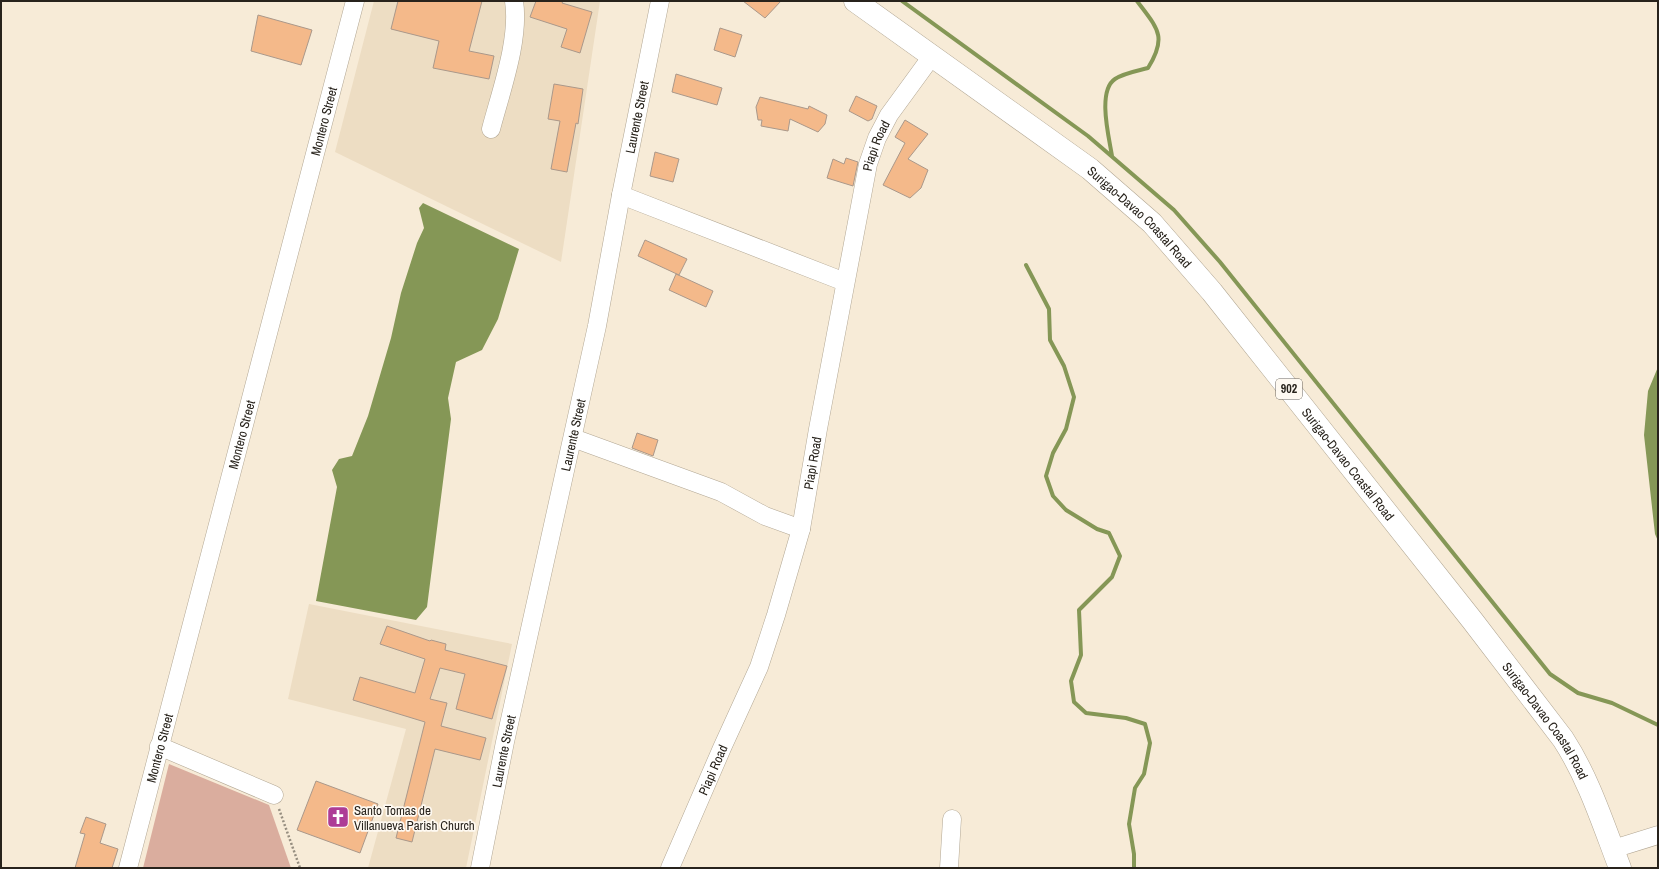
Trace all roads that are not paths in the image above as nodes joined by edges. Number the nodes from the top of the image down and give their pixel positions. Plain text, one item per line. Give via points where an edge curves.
1 (355, 1) edge
2 (514, 1) edge
3 (660, 1) edge
4 (855, 1) edge
5 (932, 56) junction
6 (492, 129) dead end
7 (621, 195) junction
8 (845, 282) junction
9 (573, 438) junction
10 (801, 529) junction
11 (159, 746) junction
12 (274, 795) road end
13 (952, 819) dead end
14 (1658, 835) edge
15 (1616, 858) edge
16 (128, 868) edge
17 (480, 868) edge
18 (670, 868) edge
19 (949, 868) edge

1 - 11 street, Montero Street
2 - 6 street via 516,15 512,48
3 - 7 street, Laurente Street
4 - 5 highway, Surigao-Davao Coastal Road / 902
5 - 8 street, Piapi Road via 889,115 878,138 868,164
5 - 15 highway, Surigao-Davao Coastal Road / 902 via 1090,169 1152,223 1212,292 1563,739 1576,758
7 - 8 street
7 - 9 street, Laurente Street
8 - 10 street, Piapi Road
9 - 10 street via 721,492 765,516
9 - 17 street, Laurente Street
10 - 18 street, Piapi Road via 759,667
11 - 12 street
11 - 16 street, Montero Street
13 - 19 street
14 - 15 street

